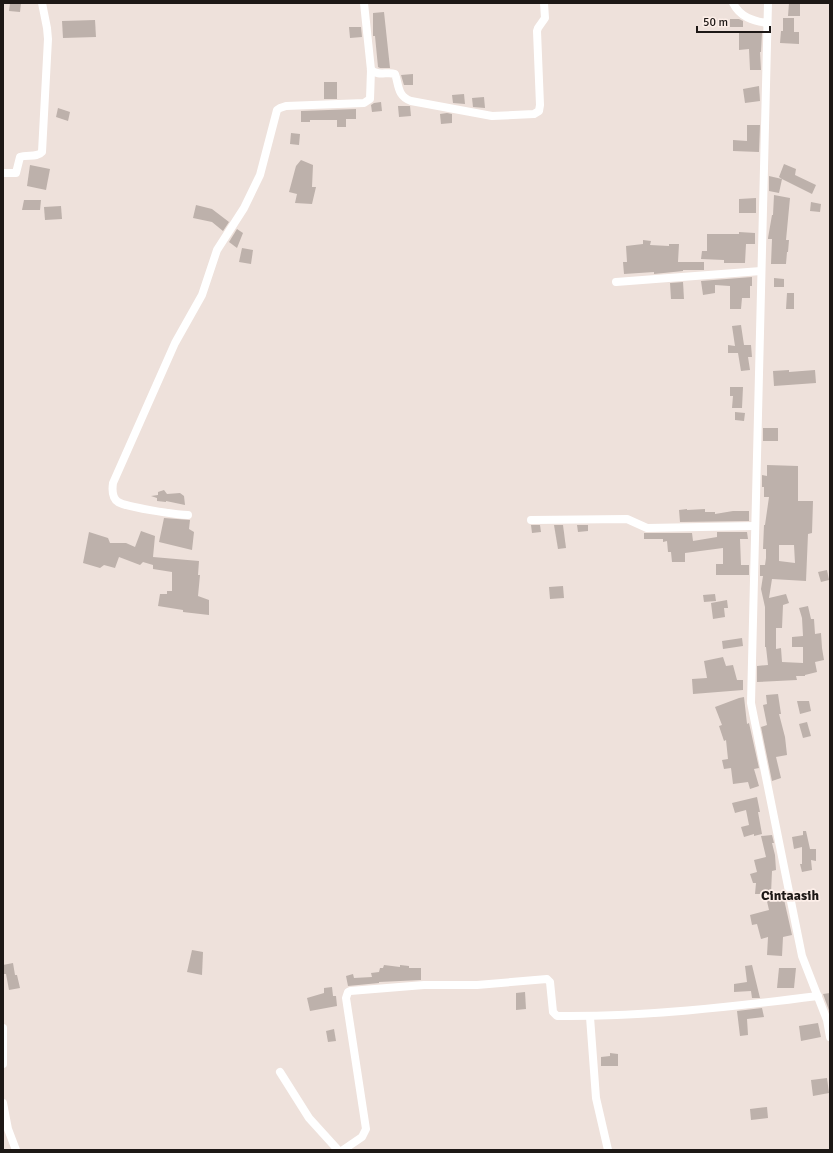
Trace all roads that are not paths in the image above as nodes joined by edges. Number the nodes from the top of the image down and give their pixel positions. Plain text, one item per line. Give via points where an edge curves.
1 (42, 3) edge
2 (364, 3) edge
3 (544, 3) edge
4 (733, 3) edge
5 (768, 3) edge
6 (767, 23) junction
7 (371, 70) junction
8 (3, 173) edge
9 (762, 271) junction
10 (616, 282) dead end
11 (188, 515) dead end
12 (531, 520) dead end
13 (755, 526) junction
14 (818, 996) junction
15 (590, 1017) junction
16 (3, 1028) edge
17 (830, 1037) edge
18 (3, 1064) edge
19 (280, 1072) dead end
20 (3, 1103) edge
21 (16, 1150) edge
22 (338, 1150) edge
23 (343, 1150) edge
24 (608, 1150) edge

1 - 8 street via 48,39 42,152 20,157 16,173
2 - 7 street
3 - 7 street via 545,18 537,31 540,104 539,111 534,114 492,116 410,101 400,93 395,74 377,74
4 - 6 street via 744,16 756,22
5 - 6 street
6 - 9 street
7 - 11 street via 368,102 286,106 278,110 260,175 244,208 217,250 202,295 175,343 113,483 115,499 124,505
9 - 10 street
9 - 13 street
12 - 13 street via 627,519 647,528
13 - 14 street via 751,703 802,956
14 - 15 street via 742,1006
14 - 17 street
15 - 23 street via 555,1016 550,982 545,979 470,986 424,985 348,992 346,998 366,1129 362,1137
15 - 24 street via 596,1098
16 - 18 street
19 - 22 street via 309,1118
20 - 21 street via 8,1129

